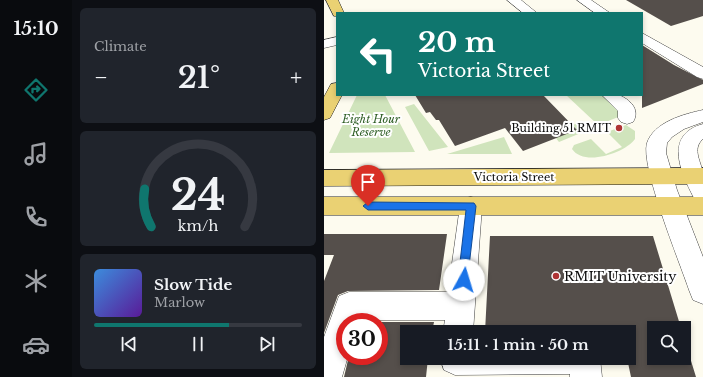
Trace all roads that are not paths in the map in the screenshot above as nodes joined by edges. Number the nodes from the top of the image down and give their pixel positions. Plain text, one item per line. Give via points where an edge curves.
1 (332, 0) edge
2 (514, 0) edge
3 (583, 0) edge
4 (338, 12) edge
5 (529, 12) edge
6 (602, 12) edge
7 (643, 37) edge
8 (336, 41) edge
9 (324, 44) edge
10 (703, 74) edge
11 (336, 90) edge
12 (611, 96) edge
13 (324, 114) edge
14 (703, 116) edge
15 (627, 118) dead end
16 (703, 130) edge
17 (661, 176) junction
18 (324, 178) edge
19 (700, 182) edge
20 (324, 206) edge
21 (471, 206) junction
22 (672, 206) junction
23 (703, 206) edge
24 (703, 290) edge
25 (400, 325) edge
26 (459, 325) edge
27 (585, 365) edge
28 (326, 377) edge
29 (586, 377) edge

1 - 4 main road
2 - 5 street
3 - 6 street
7 - 10 street
8 - 9 street
11 - 13 main road
12 - 15 street via 627,109
14 - 17 street via 669,130 656,143 656,159
16 - 19 street via 694,136 686,154
17 - 18 main road, Victoria Street
17 - 19 main road, Victoria Street
17 - 22 street
20 - 21 main road
21 - 22 main road
21 - 26 street
22 - 23 main road
22 - 24 street
25 - 28 street via 349,306
27 - 29 street

